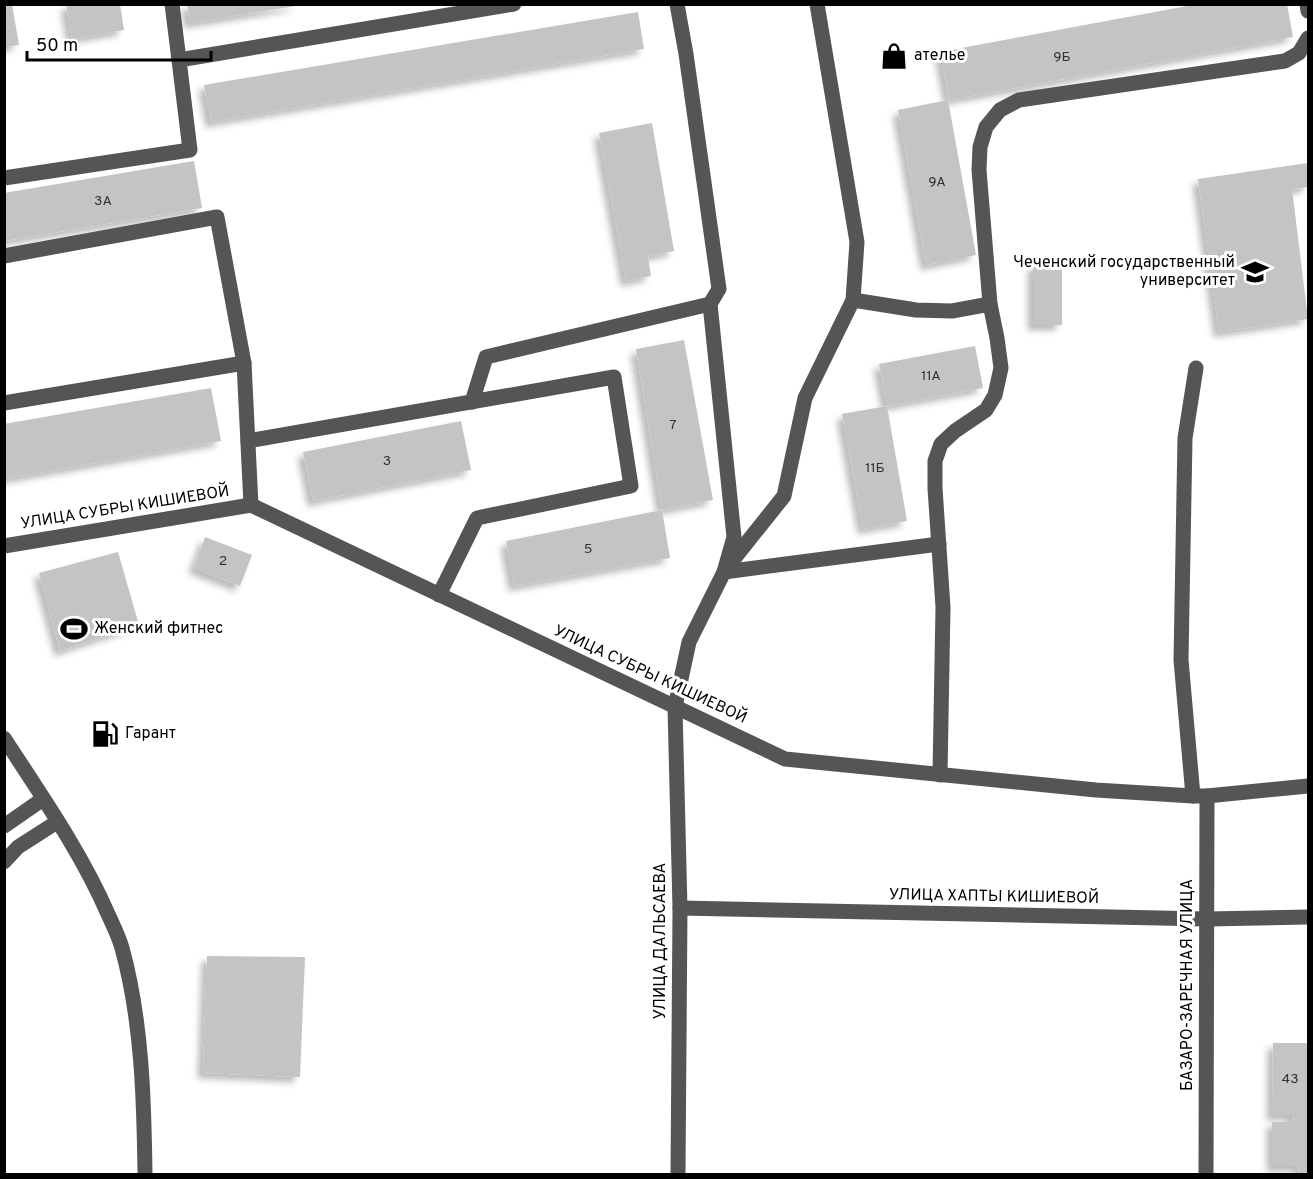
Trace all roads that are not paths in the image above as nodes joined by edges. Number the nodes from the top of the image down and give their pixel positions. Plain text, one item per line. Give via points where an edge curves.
1 (172, 4) edge
2 (514, 4) edge
3 (677, 4) edge
4 (817, 4) edge
5 (1307, 4) edge
6 (1308, 11) edge
7 (1308, 38) edge
8 (179, 60) junction
9 (4, 178) edge
10 (4, 256) edge
11 (853, 300) junction
12 (710, 304) junction
13 (990, 304) junction
14 (244, 363) junction
15 (1196, 368) dead end
16 (472, 402) junction
17 (4, 403) edge
18 (248, 441) junction
19 (251, 506) junction
20 (939, 544) junction
21 (4, 546) edge
22 (723, 572) junction
23 (439, 595) junction
24 (675, 707) junction
25 (4, 738) edge
26 (940, 775) junction
27 (1308, 786) edge
28 (1200, 796) junction
29 (44, 799) junction
30 (57, 822) junction
31 (4, 826) edge
32 (4, 862) edge
33 (680, 908) junction
34 (1308, 917) edge
35 (1207, 919) junction
36 (145, 1174) edge
37 (678, 1174) edge
38 (1206, 1174) edge

1 - 8 street
2 - 8 street
3 - 12 street via 719,289
4 - 11 street via 857,242
5 - 6 street
7 - 13 street via 1299,53 1285,61 1018,100 1000,110 986,128 980,147
8 - 9 street via 190,150
10 - 14 street via 217,217
11 - 13 street via 916,310 952,311
11 - 22 street via 805,398 784,496
12 - 16 street via 486,357
12 - 22 street via 734,537
13 - 20 street via 1001,368 995,395 986,410 941,444 935,461
14 - 17 street
14 - 18 street
15 - 28 street, БАЗАРО-ЗАРЕЧНАЯ УЛИЦА via 1185,438 1181,660
16 - 18 street
16 - 23 street via 614,377 631,486 477,518
18 - 19 street
19 - 21 street, УЛИЦА СУБРЫ КИШИЕВОЙ
19 - 23 street, УЛИЦА СУБРЫ КИШИЕВОЙ
20 - 22 street
20 - 26 street via 943,607
22 - 24 street, УЛИЦА ДАЛЬСАЕВА via 689,642
23 - 24 street, УЛИЦА СУБРЫ КИШИЕВОЙ
24 - 26 street, УЛИЦА СУБРЫ КИШИЕВОЙ via 785,759
24 - 33 street, УЛИЦА ДАЛЬСАЕВА
25 - 29 street
26 - 28 street, УЛИЦА СУБРЫ КИШИЕВОЙ
27 - 28 street, УЛИЦА СУБРЫ КИШИЕВОЙ
28 - 35 street, БАЗАРО-ЗАРЕЧНАЯ УЛИЦА
29 - 30 street
29 - 31 street
30 - 32 street via 18,847
30 - 36 street via 95,884 122,946 139,1042
33 - 35 street, УЛИЦА ХАПТЫ КИШИЕВОЙ
33 - 37 street, УЛИЦА ДАЛЬСАЕВА
34 - 35 street, УЛИЦА ХАПТЫ КИШИЕВОЙ
35 - 38 street, БАЗАРО-ЗАРЕЧНАЯ УЛИЦА

